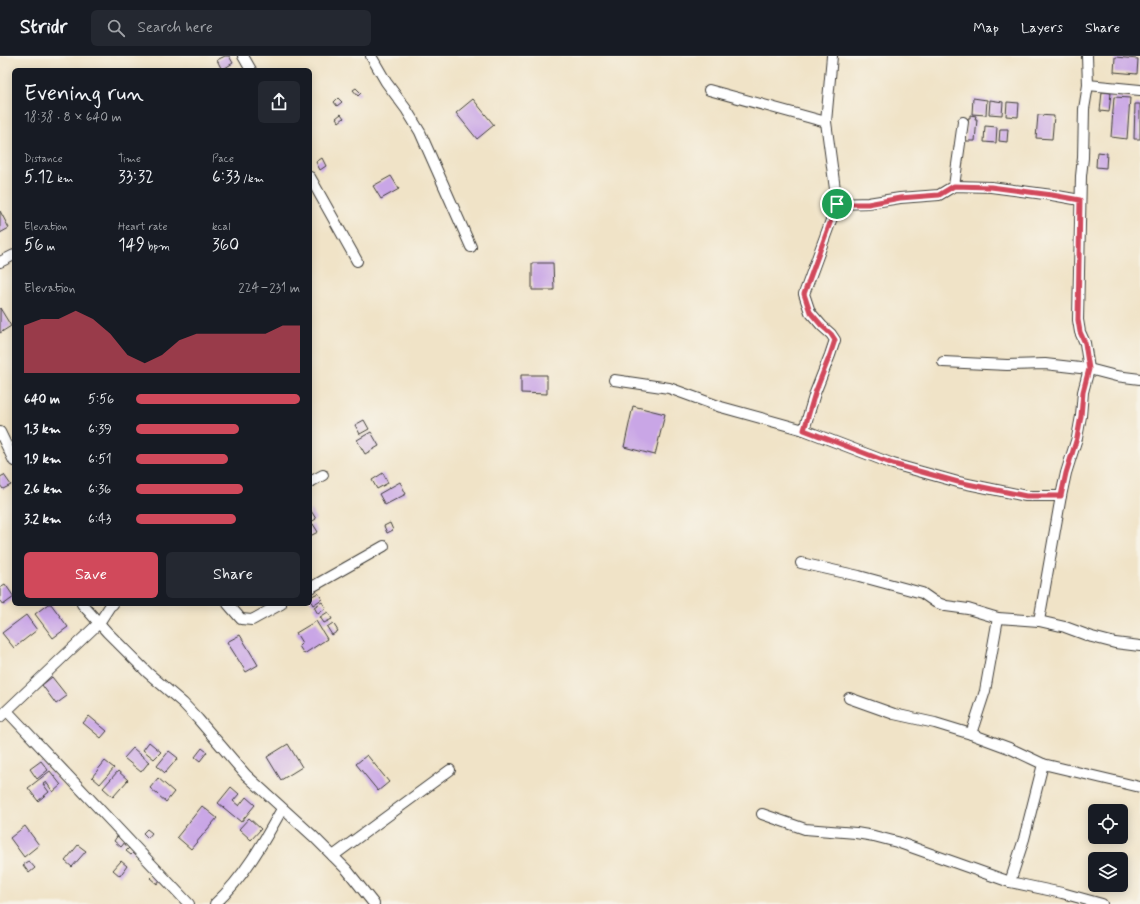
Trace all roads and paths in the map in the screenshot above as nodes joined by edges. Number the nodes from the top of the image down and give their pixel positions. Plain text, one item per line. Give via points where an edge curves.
1 (243, 56) edge
2 (371, 56) edge
3 (832, 56) edge
4 (1087, 56) edge
5 (249, 68) edge
6 (1088, 85) junction
7 (710, 90) dead end
8 (1140, 90) edge
9 (826, 122) junction
10 (963, 122) dead end
11 (312, 180) edge
12 (954, 186) junction
13 (1080, 200) junction
14 (837, 204) junction
15 (471, 247) dead end
16 (12, 256) edge
17 (357, 261) dead end
18 (0, 262) edge
19 (943, 362) dead end
20 (1089, 369) junction
21 (1140, 379) edge
22 (614, 380) dead end
23 (804, 430) junction
24 (0, 432) edge
25 (12, 456) edge
26 (323, 475) dead end
27 (312, 481) edge
28 (1061, 496) junction
29 (384, 546) dead end
30 (800, 563) dead end
31 (312, 587) edge
32 (84, 606) edge
33 (110, 606) edge
34 (230, 606) edge
35 (277, 606) edge
36 (998, 618) junction
37 (1039, 621) junction
38 (99, 623) junction
39 (1140, 646) edge
40 (849, 698) dead end
41 (4, 714) edge
42 (971, 734) junction
43 (1043, 764) junction
44 (450, 770) dead end
45 (1140, 787) edge
46 (282, 809) junction
47 (762, 814) dead end
48 (333, 856) junction
49 (1010, 882) junction
50 (189, 904) edge
51 (215, 904) edge
52 (374, 904) edge
53 (1102, 904) edge

1 - 5 street
2 - 15 street via 420,132
3 - 9 street
4 - 6 street
6 - 8 street
6 - 13 street via 1084,109
7 - 9 street
9 - 14 street
10 - 12 street
11 - 17 street
12 - 13 street via 991,187
12 - 14 street via 939,195 868,204
13 - 20 street via 1078,320
14 - 23 street via 804,294 810,312 835,340
16 - 18 street
19 - 20 street via 1045,364
20 - 21 street
20 - 28 street via 1077,438
22 - 23 street via 669,388 721,407
23 - 28 street via 893,464 958,482 1026,496
24 - 25 street
26 - 27 street
28 - 37 street
29 - 31 street
30 - 36 street via 915,591 946,606
32 - 38 street
33 - 38 street
34 - 35 street via 241,619 252,620
36 - 37 street
36 - 42 street via 985,691
37 - 39 street via 1115,643
38 - 41 street
38 - 46 street via 148,673 198,718 246,775
40 - 42 street via 894,714
41 - 50 street
42 - 43 street
43 - 45 street
43 - 49 street
44 - 48 street
46 - 48 street
46 - 51 street via 261,846 237,880
47 - 49 street via 805,829 856,833 897,842
48 - 52 street
49 - 53 street

